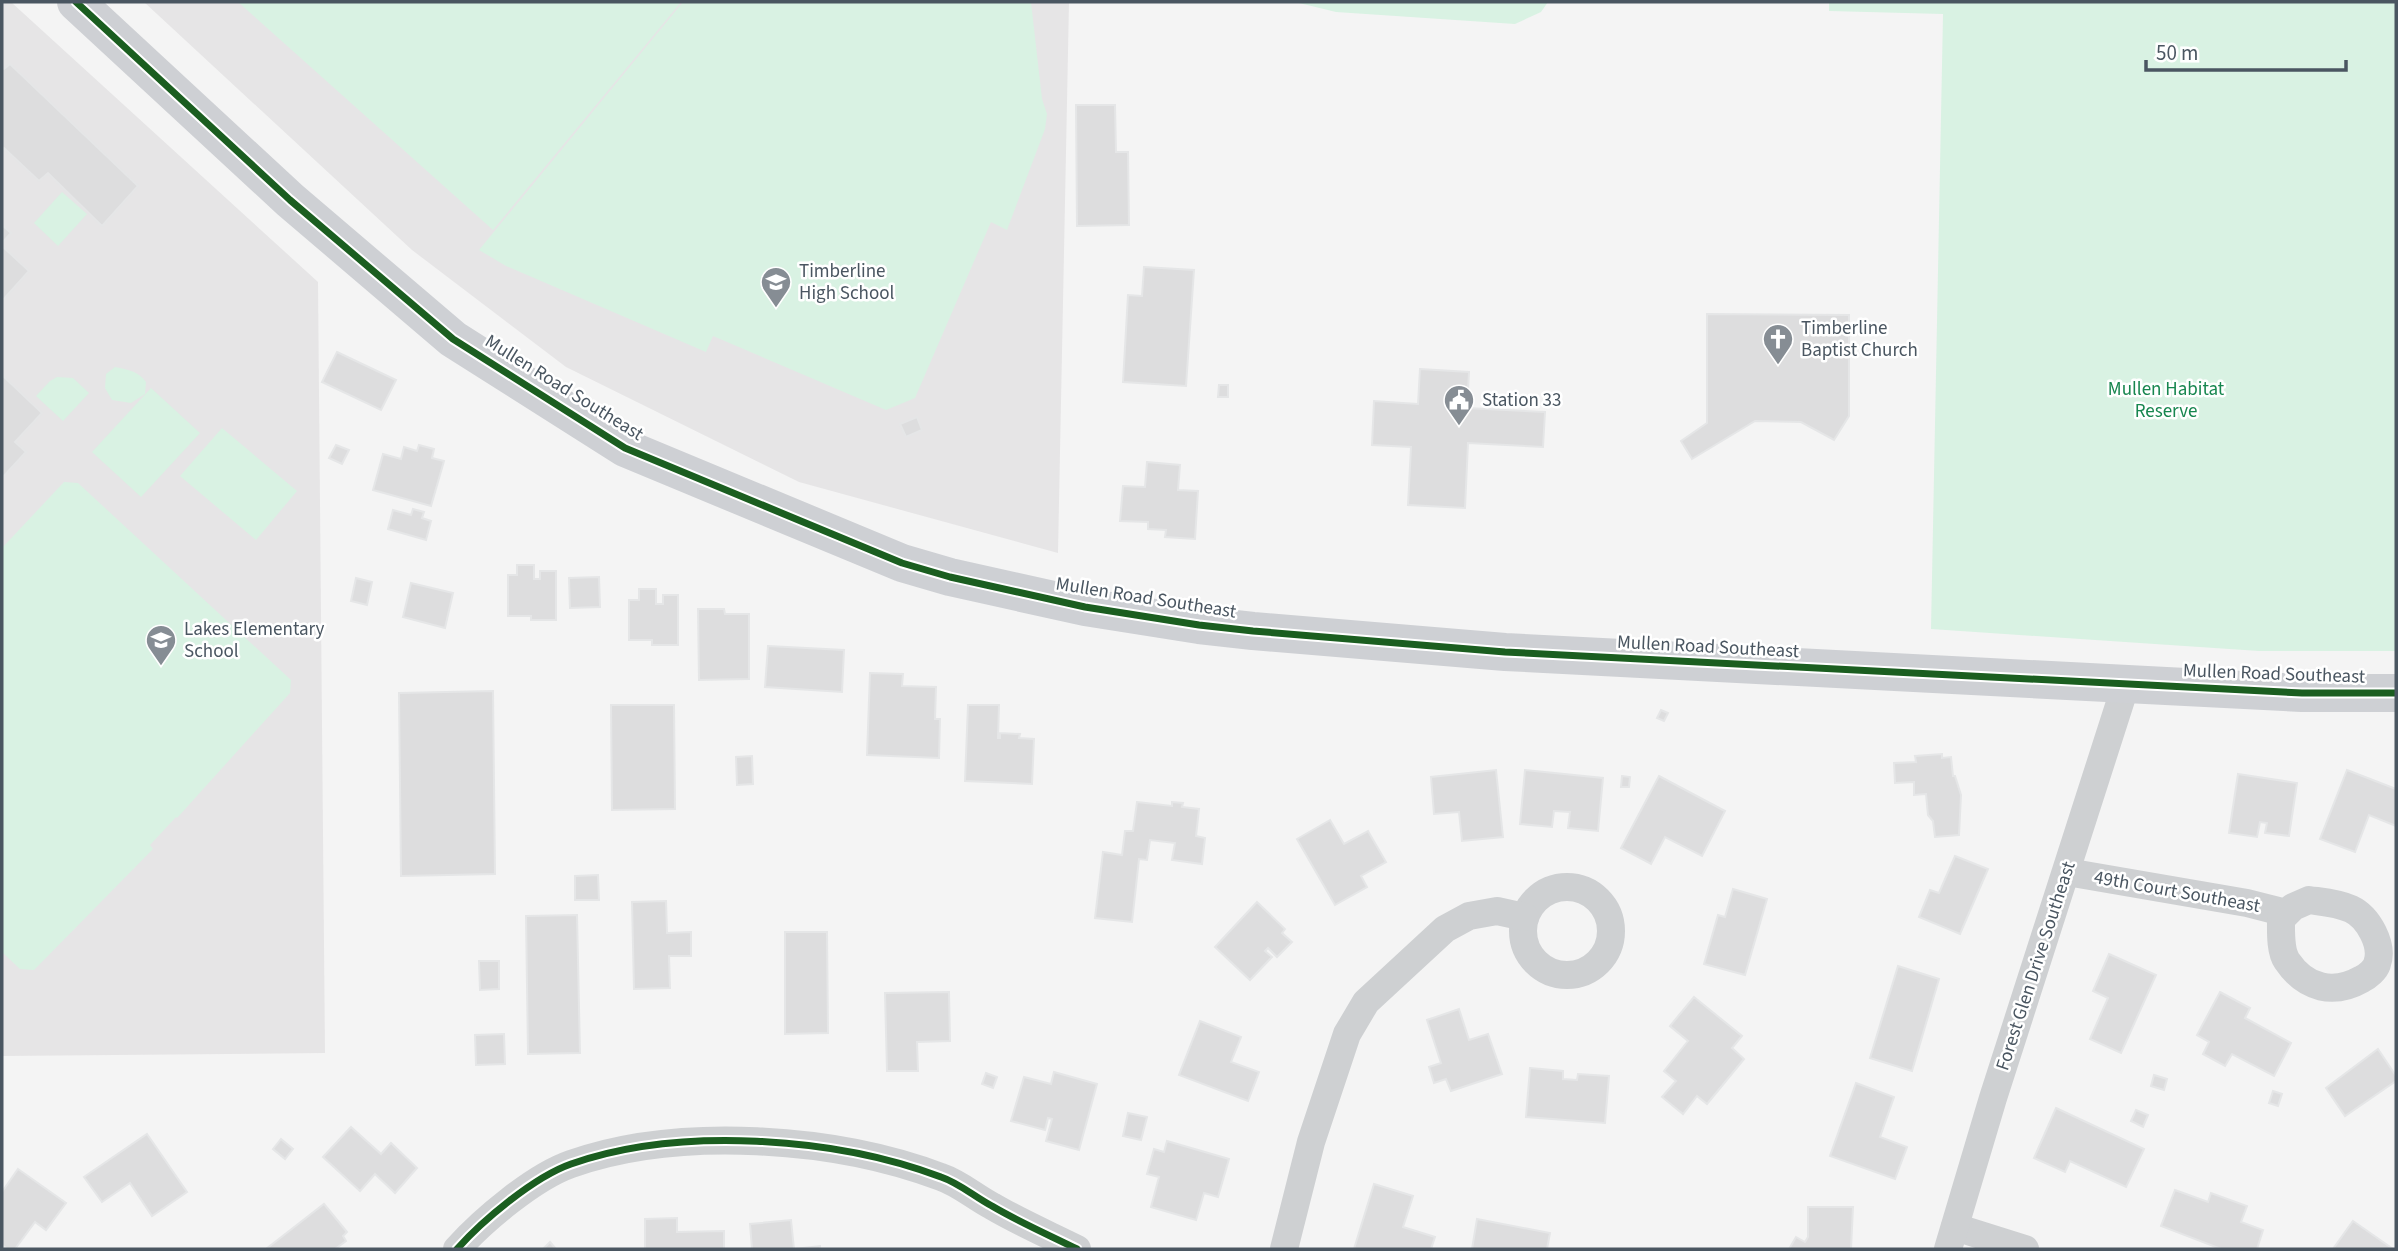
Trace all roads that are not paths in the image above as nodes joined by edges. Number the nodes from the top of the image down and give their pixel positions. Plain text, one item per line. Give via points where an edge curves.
1 (76, 2) edge
2 (2126, 684) junction
3 (2396, 694) edge
4 (2067, 872) junction
5 (2286, 913) dead end
6 (1525, 917) dead end
7 (1951, 1238) edge
8 (457, 1249) edge
9 (1077, 1249) edge
10 (1284, 1249) edge
11 (2025, 1249) edge

1 - 2 street, Mullen Road Southeast via 289,200 453,339 625,448 902,563 1085,607 1253,631 1505,652
2 - 3 street, Mullen Road Southeast
2 - 4 street, Forest Glen Drive Southeast
4 - 5 street, 49th Court Southeast
4 - 7 street, Forest Glen Drive Southeast
6 - 10 street via 1497,911 1469,916 1445,929 1367,1002 1347,1034 1315,1130
7 - 11 street
8 - 9 street via 479,1225 569,1164 635,1148 752,1141 884,1157 945,1178

